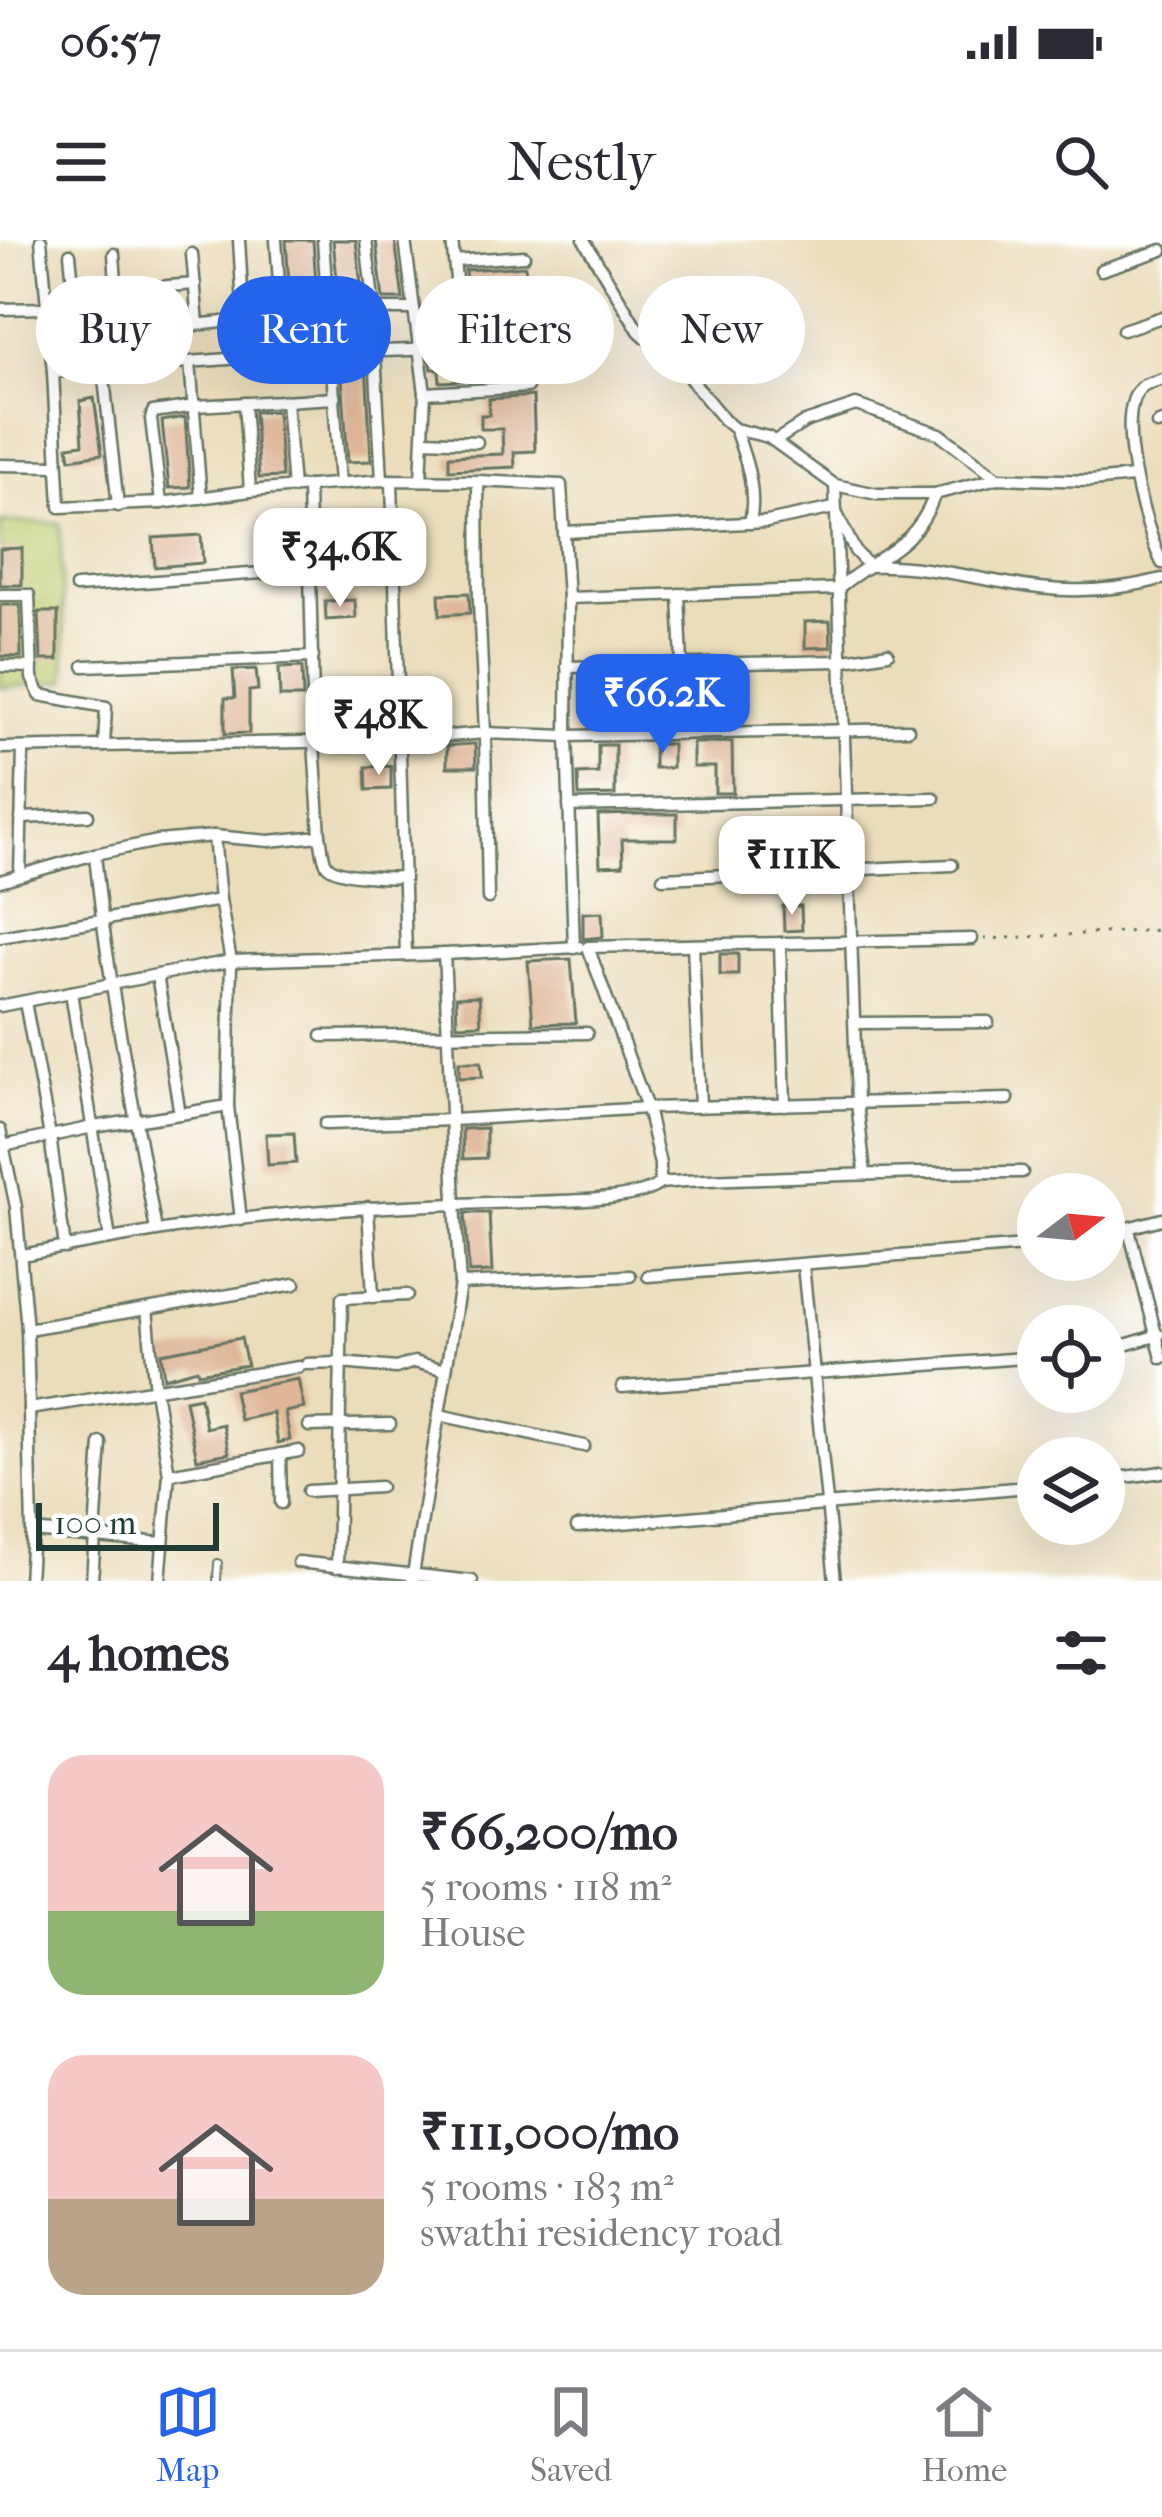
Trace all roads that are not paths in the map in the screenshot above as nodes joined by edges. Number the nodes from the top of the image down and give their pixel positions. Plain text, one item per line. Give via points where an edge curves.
1 (40, 240) edge
2 (239, 240) edge
3 (276, 240) edge
4 (322, 240) edge
5 (366, 240) edge
6 (405, 240) edge
7 (452, 240) edge
8 (584, 240) edge
9 (1162, 250) edge
10 (70, 254) dead end
11 (114, 254) dead end
12 (192, 254) dead end
13 (524, 256) dead end
14 (454, 261) junction
15 (1101, 270) dead end
16 (43, 276) edge
17 (72, 276) edge
18 (116, 276) edge
19 (240, 276) edge
20 (279, 276) edge
21 (325, 276) edge
22 (370, 276) edge
23 (456, 276) edge
24 (195, 284) joint
25 (36, 308) edge
26 (0, 309) edge
27 (391, 309) edge
28 (413, 309) junction
29 (1162, 316) edge
30 (217, 323) edge
31 (198, 325) junction
32 (193, 326) edge
33 (415, 326) edge
34 (1123, 329) dead end
35 (1162, 380) edge
36 (53, 384) edge
37 (106, 384) edge
38 (192, 384) edge
39 (333, 384) edge
40 (378, 384) edge
41 (424, 384) edge
42 (527, 387) dead end
43 (425, 393) junction
44 (334, 398) junction
45 (286, 400) junction
46 (244, 403) junction
47 (194, 406) junction
48 (735, 429) junction
49 (424, 440) junction
50 (776, 441) junction
51 (477, 442) dead end
52 (0, 465) edge
53 (56, 466) junction
54 (998, 478) junction
55 (1133, 478) junction
56 (387, 481) junction
57 (421, 481) junction
58 (478, 481) junction
59 (340, 484) junction
60 (835, 485) junction
61 (308, 487) junction
62 (293, 488) junction
63 (250, 491) junction
64 (935, 494) junction
65 (201, 498) junction
66 (161, 503) junction
67 (118, 506) junction
68 (834, 508) junction
69 (750, 523) junction
70 (564, 532) junction
71 (394, 563) junction
72 (1162, 563) edge
73 (869, 566) junction
74 (309, 570) junction
75 (1162, 578) edge
76 (76, 587) dead end
77 (837, 589) junction
78 (680, 594) junction
79 (0, 595) edge
80 (568, 598) junction
81 (888, 653) dead end
82 (313, 657) junction
83 (839, 661) junction
84 (682, 664) junction
85 (0, 666) edge
86 (84, 666) dead end
87 (32, 667) junction
88 (567, 668) junction
89 (908, 729) dead end
90 (842, 731) junction
91 (484, 733) junction
92 (567, 736) junction
93 (401, 740) junction
94 (314, 742) junction
95 (104, 746) junction
96 (0, 748) edge
97 (23, 748) junction
98 (934, 798) dead end
99 (845, 801) junction
100 (569, 806) junction
101 (88, 815) dead end
102 (21, 818) junction
103 (214, 836) junction
104 (320, 836) junction
105 (95, 854) junction
106 (952, 865) dead end
107 (850, 870) junction
108 (20, 875) junction
109 (404, 877) junction
110 (663, 878) dead end
111 (0, 881) edge
112 (488, 898) dead end
113 (220, 900) junction
114 (101, 920) junction
115 (0, 937) edge
116 (971, 940) road end
117 (852, 942) junction
118 (780, 943) junction
119 (693, 945) junction
120 (574, 947) junction
121 (588, 947) junction
122 (444, 954) junction
123 (406, 955) junction
124 (231, 961) junction
125 (158, 975) junction
126 (112, 985) junction
127 (71, 992) junction
128 (25, 1002) junction
129 (0, 1006) edge
130 (988, 1022) dead end
131 (855, 1023) junction
132 (587, 1034) dead end
133 (322, 1036) dead end
134 (449, 1036) junction
135 (1008, 1099) dead end
136 (857, 1103) junction
137 (785, 1105) junction
138 (228, 1106) junction
139 (700, 1106) junction
140 (646, 1108) junction
141 (180, 1114) junction
142 (453, 1120) junction
143 (137, 1121) junction
144 (326, 1124) dead end
145 (93, 1127) junction
146 (50, 1136) junction
147 (1, 1138) edge
148 (1022, 1172) dead end
149 (865, 1173) junction
150 (660, 1183) junction
151 (454, 1204) junction
152 (16, 1207) junction
153 (368, 1207) junction
154 (0, 1210) edge
155 (1162, 1219) edge
156 (241, 1220) junction
157 (1129, 1230) junction
158 (1125, 1231) edge
159 (155, 1232) junction
160 (110, 1240) junction
161 (1017, 1247) edge
162 (64, 1248) junction
163 (21, 1256) junction
164 (802, 1265) junction
165 (629, 1276) dead end
166 (648, 1276) dead end
167 (460, 1283) junction
168 (296, 1284) dead end
169 (407, 1295) dead end
170 (373, 1297) junction
171 (146, 1309) junction
172 (27, 1329) junction
173 (1159, 1335) edge
174 (1125, 1345) edge
175 (1162, 1358) edge
176 (1017, 1360) edge
177 (341, 1363) junction
178 (446, 1370) junction
179 (815, 1375) junction
180 (622, 1387) dead end
181 (155, 1390) junction
182 (29, 1409) junction
183 (439, 1415) junction
184 (389, 1424) dead end
185 (340, 1425) junction
186 (309, 1426) dead end
187 (101, 1443) dead end
188 (584, 1446) dead end
189 (299, 1451) dead end
190 (280, 1454) junction
191 (1162, 1472) edge
192 (170, 1474) junction
193 (1125, 1477) edge
194 (380, 1487) dead end
195 (1017, 1488) edge
196 (340, 1489) junction
197 (308, 1491) dead end
198 (281, 1503) dead end
199 (827, 1506) junction
200 (577, 1528) dead end
201 (32, 1531) junction
202 (95, 1537) junction
203 (162, 1543) junction
204 (298, 1562) dead end
205 (218, 1563) dead end
206 (337, 1567) junction
207 (413, 1578) edge
208 (29, 1581) edge
209 (92, 1581) edge
210 (160, 1581) edge
211 (217, 1581) edge
212 (472, 1581) edge
213 (835, 1581) edge

1 - 16 street
2 - 19 street
3 - 20 street
4 - 21 street
5 - 22 street
6 - 28 street
7 - 14 street
8 - 48 street via 639,331
9 - 15 street
10 - 17 street
11 - 18 street
12 - 24 street
13 - 14 street
14 - 23 street
24 - 31 street
25 - 26 street
27 - 28 street
28 - 33 street
29 - 34 street
30 - 31 street
31 - 32 street
35 - 55 street via 1136,396
36 - 53 street
37 - 67 street
38 - 47 street
39 - 44 street
40 - 56 street
41 - 43 street
42 - 43 street
43 - 49 street
44 - 45 street
44 - 59 street
45 - 46 street
45 - 62 street
46 - 47 street
46 - 63 street
47 - 65 street
47 - 66 street via 152,415
48 - 50 street
48 - 69 street via 751,478
49 - 51 street
49 - 57 street
50 - 54 street via 856,405 940,434
50 - 60 street
52 - 53 street
53 - 67 street via 59,507
54 - 55 street
54 - 64 street
55 - 72 street
56 - 57 street
56 - 59 street
56 - 71 street
57 - 58 street
58 - 70 street via 561,485
58 - 91 street
59 - 61 street
60 - 64 street
60 - 68 street
61 - 62 street
61 - 74 street
62 - 63 street
63 - 65 street
64 - 73 street via 902,547
65 - 66 street
66 - 67 street
68 - 69 street
68 - 73 street
68 - 77 street
69 - 70 street
70 - 80 street
71 - 74 street
71 - 93 street
73 - 75 street via 941,569 1053,590
73 - 77 street
74 - 76 street
74 - 82 street
77 - 78 street
77 - 83 street
78 - 80 street
78 - 84 street
79 - 87 street via 28,595
80 - 88 street
81 - 83 street
82 - 86 street
82 - 94 street
83 - 84 street
83 - 90 street
84 - 88 street
85 - 87 street
87 - 95 street via 40,695 106,707
88 - 92 street
89 - 90 street
90 - 92 street
90 - 99 street
91 - 92 street
91 - 93 street
91 - 112 street
92 - 100 street
93 - 94 street
93 - 109 street
94 - 95 street
94 - 104 street
95 - 97 street
96 - 97 street
97 - 102 street
98 - 99 street
99 - 100 street
99 - 107 street
100 - 120 street
101 - 102 street
102 - 108 street
103 - 104 street
103 - 105 street
103 - 113 street
104 - 109 street via 332,869
105 - 108 street
105 - 114 street
106 - 107 street
107 - 110 street
107 - 117 street
108 - 111 street
109 - 123 street
113 - 114 street
113 - 124 street
114 - 115 street
114 - 126 street
116 - 117 street
117 - 118 street
117 - 131 street
118 - 119 street
118 - 137 street
119 - 121 street
119 - 139 street
120 - 121 street
120 - 122 street
121 - 140 street
122 - 123 street
122 - 134 street
123 - 124 street
124 - 125 street
124 - 138 street
125 - 126 street
125 - 141 street
126 - 127 street
126 - 143 street
127 - 128 street
127 - 145 street
128 - 129 street
128 - 146 street
130 - 131 street
131 - 136 street
132 - 134 street
133 - 134 street
134 - 142 street
135 - 136 street
136 - 137 street
136 - 149 street
137 - 139 street
138 - 141 street
138 - 156 street
139 - 140 street
140 - 142 street
140 - 150 street
141 - 143 street
142 - 144 street
142 - 151 street
143 - 145 street
143 - 159 street
145 - 146 street
145 - 160 street
146 - 147 street
146 - 162 street
147 - 152 street
148 - 149 street
149 - 150 street
150 - 151 street via 632,1195
151 - 153 street
151 - 167 street
152 - 154 street
152 - 163 street
153 - 156 street
153 - 170 street
155 - 157 street
156 - 159 street
157 - 158 street
157 - 173 street
159 - 160 street
160 - 162 street
161 - 164 street
162 - 163 street
163 - 172 street
164 - 166 street
164 - 179 street
165 - 167 street
167 - 178 street
168 - 171 street
169 - 170 street
170 - 177 street via 342,1298
171 - 172 street
171 - 181 street
172 - 182 street
173 - 174 street
173 - 175 street
176 - 179 street
177 - 178 street
177 - 181 street
177 - 185 street
178 - 183 street
179 - 180 street
179 - 199 street
181 - 182 street
181 - 192 street
182 - 201 street
183 - 188 street
183 - 207 street
184 - 185 street
185 - 186 street
185 - 196 street
187 - 202 street
189 - 190 street
190 - 192 street
190 - 198 street
191 - 193 street
192 - 203 street
194 - 196 street
195 - 199 street
196 - 197 street
196 - 206 street
199 - 200 street
199 - 213 street
201 - 202 street
201 - 208 street
202 - 203 street
202 - 209 street
203 - 210 street
204 - 206 street
205 - 211 lane
206 - 207 street
207 - 212 street

